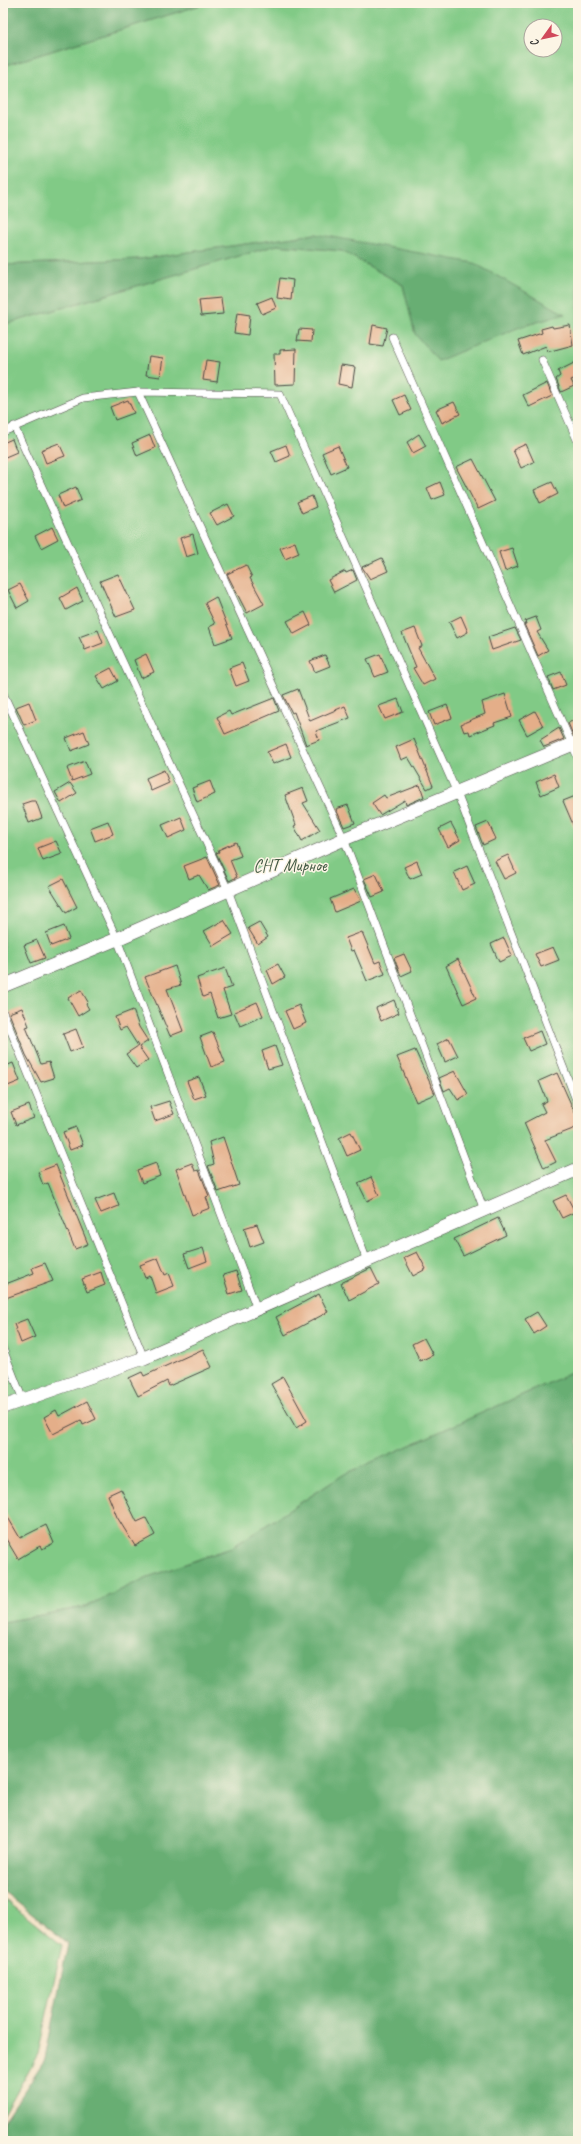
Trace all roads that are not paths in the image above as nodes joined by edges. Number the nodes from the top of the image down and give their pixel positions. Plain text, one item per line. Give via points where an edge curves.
1 (392, 337) dead end
2 (542, 360) dead end
3 (138, 392) junction
4 (14, 426) junction
5 (3, 432) edge
6 (578, 442) edge
7 (3, 693) edge
8 (575, 743) edge
9 (578, 758) edge
10 (457, 793) junction
11 (344, 839) junction
12 (228, 890) junction
13 (117, 939) junction
14 (3, 986) edge
15 (3, 1012) edge
16 (578, 1105) edge
17 (578, 1169) edge
18 (484, 1210) junction
19 (367, 1261) junction
20 (257, 1309) junction
21 (3, 1349) edge
22 (144, 1358) junction
23 (23, 1400) junction
24 (3, 1407) edge

1 - 8 lane
2 - 6 lane
3 - 4 lane via 83,398
3 - 10 lane via 280,394
3 - 11 lane
4 - 5 lane
4 - 12 lane
7 - 13 lane
8 - 9 lane
8 - 10 street
10 - 11 street
10 - 16 lane
11 - 12 street
11 - 18 lane
12 - 13 street
12 - 19 lane
13 - 14 street
13 - 20 lane
15 - 22 lane
17 - 18 street
18 - 19 street
19 - 20 street
20 - 22 street
21 - 23 lane
22 - 23 street
23 - 24 street

